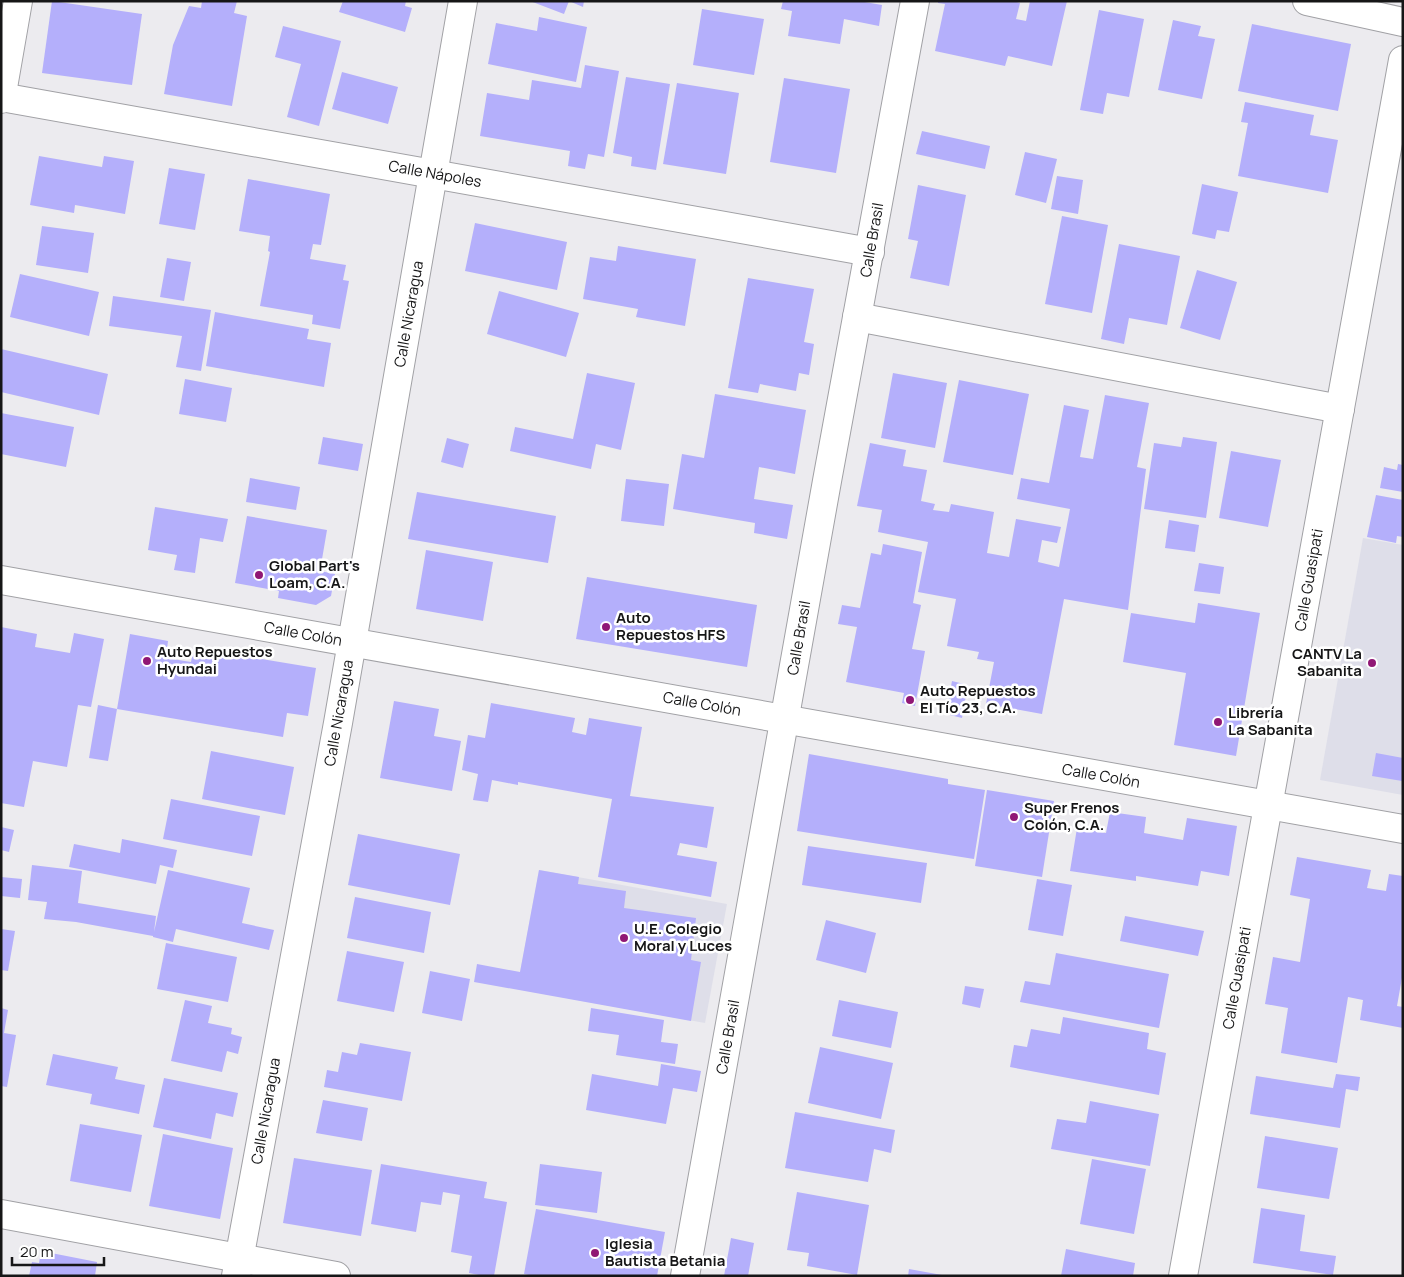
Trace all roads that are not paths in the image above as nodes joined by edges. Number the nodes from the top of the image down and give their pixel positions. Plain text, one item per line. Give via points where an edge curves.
1 (18, 1) edge
2 (463, 1) edge
3 (915, 1) edge
4 (1307, 1) edge
5 (1403, 22) edge
6 (1403, 60) edge
7 (1, 98) edge
8 (433, 174) junction
9 (870, 252) junction
10 (857, 317) junction
11 (1340, 409) junction
12 (1, 580) edge
13 (352, 642) junction
14 (785, 719) junction
15 (1268, 805) junction
16 (1403, 829) edge
17 (1, 1214) edge
18 (238, 1267) edge
19 (336, 1276) edge
20 (685, 1276) edge
21 (1183, 1276) edge

1 - 7 street
2 - 8 street, Calle Nicaragua
3 - 9 street, Calle Brasil
4 - 5 street
6 - 11 street, Calle Guasipati
7 - 8 street, Calle Nápoles
8 - 9 street, Calle Nápoles
8 - 13 street, Calle Nicaragua
9 - 10 street, Calle Brasil
10 - 11 street
10 - 14 street, Calle Brasil
11 - 15 street, Calle Guasipati
12 - 13 street, Calle Colón
13 - 14 street, Calle Colón
13 - 18 street, Calle Nicaragua
14 - 15 street, Calle Colón
14 - 20 street, Calle Brasil
15 - 16 street, Calle Colón
15 - 21 street, Calle Guasipati
17 - 18 street
18 - 19 street

